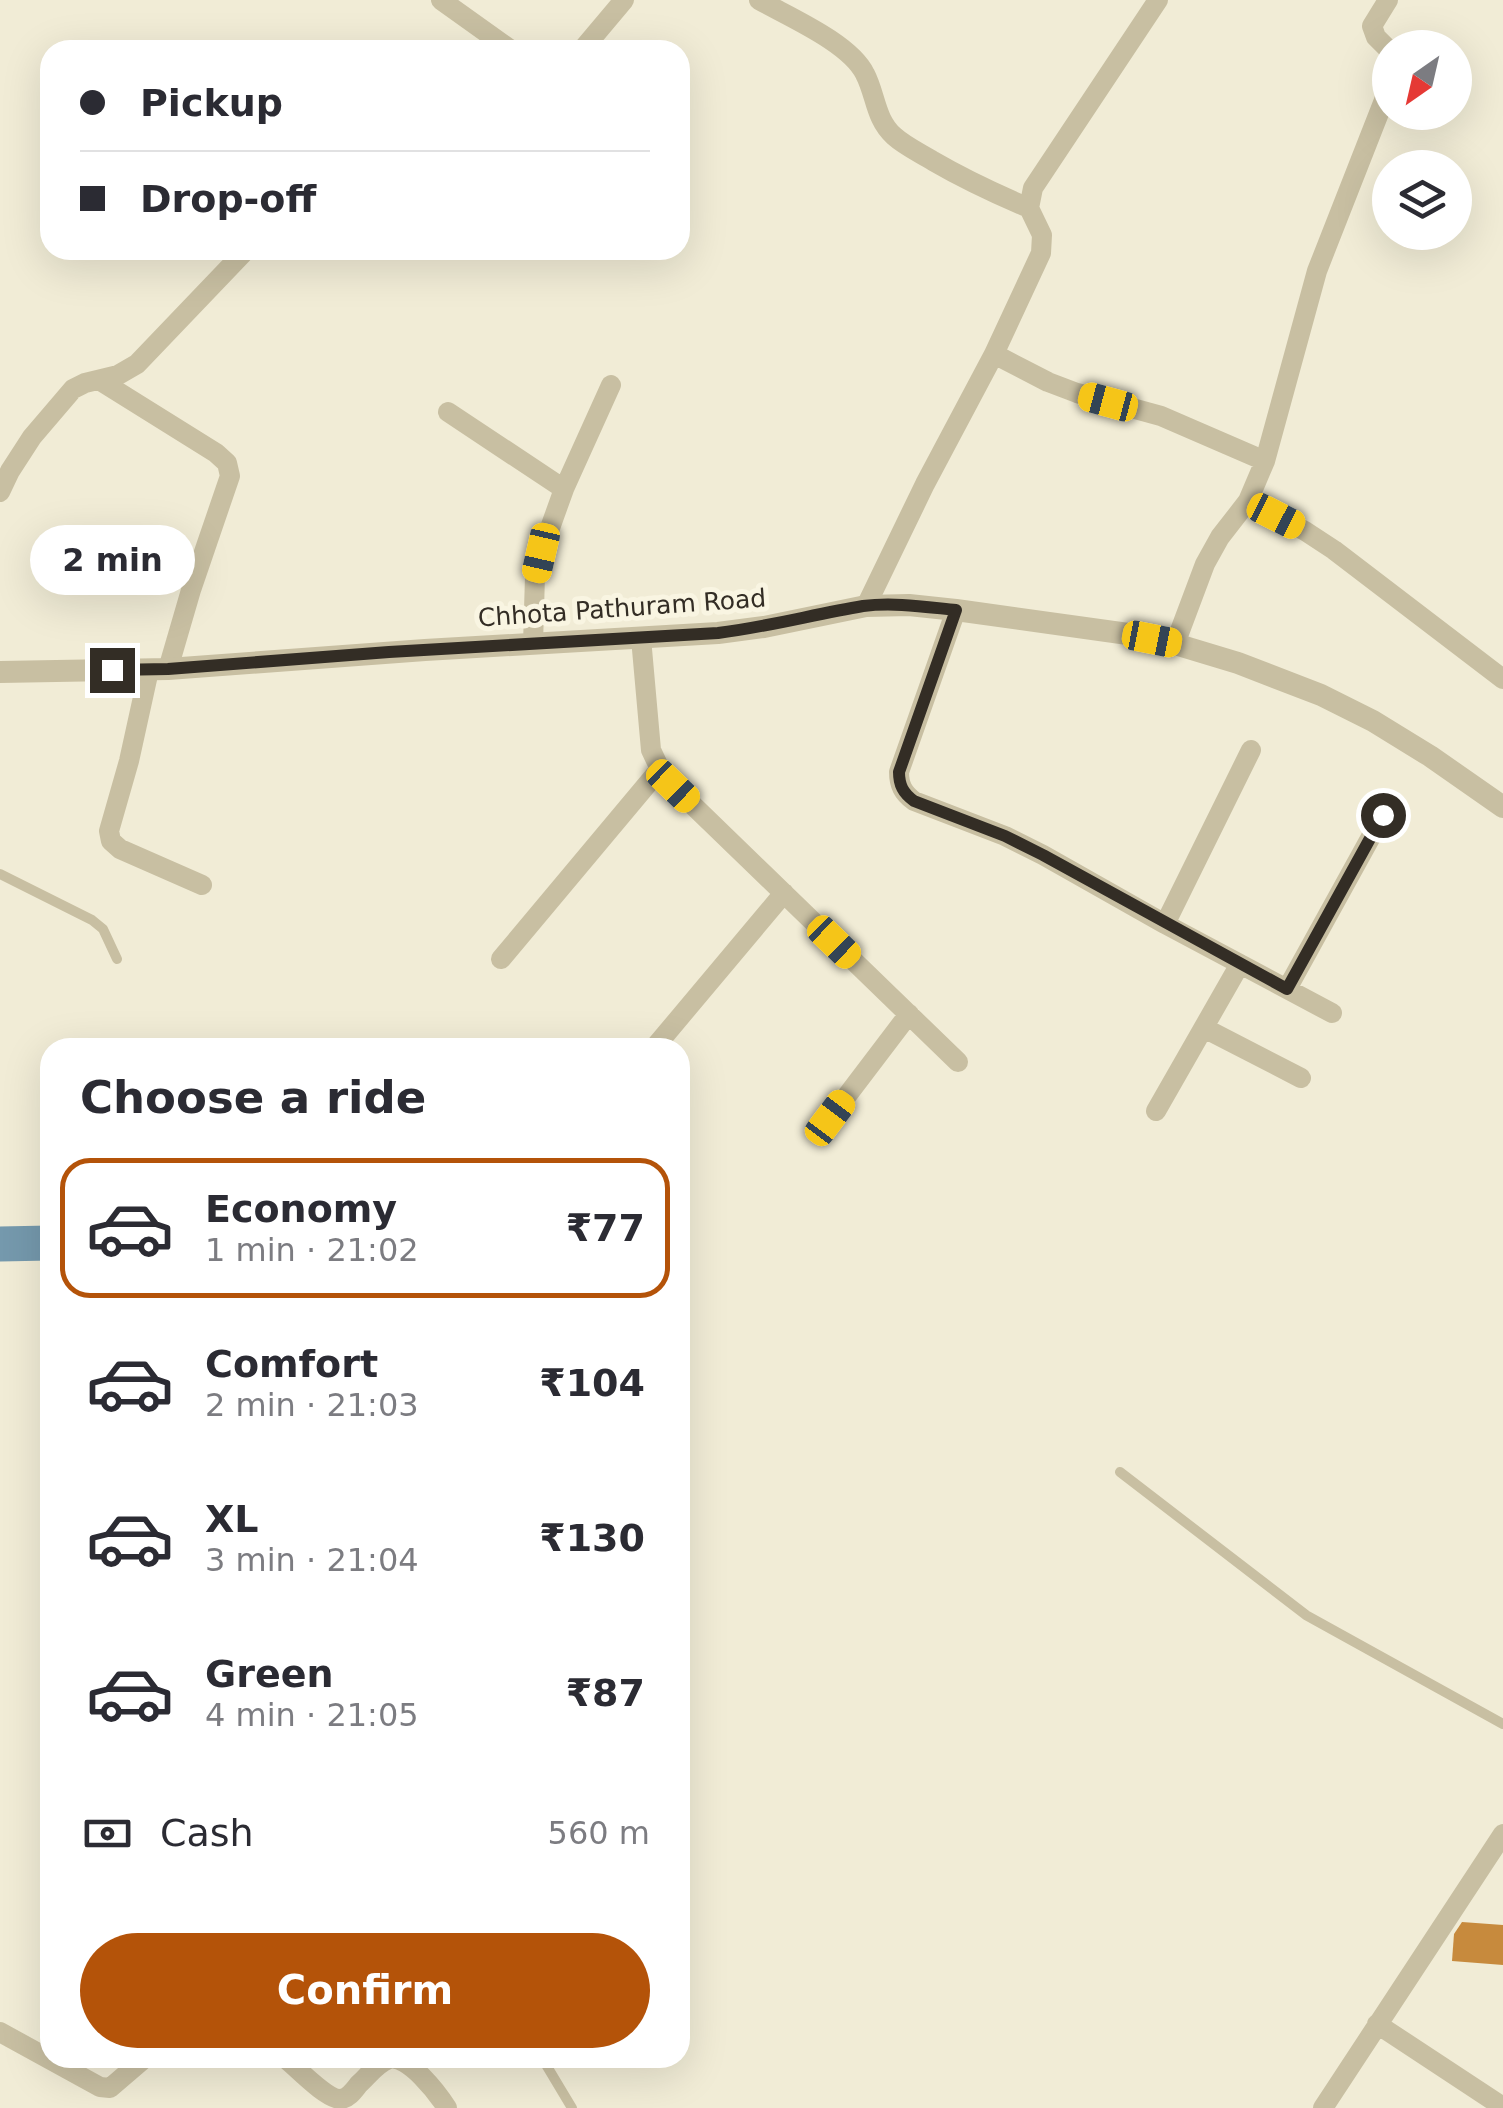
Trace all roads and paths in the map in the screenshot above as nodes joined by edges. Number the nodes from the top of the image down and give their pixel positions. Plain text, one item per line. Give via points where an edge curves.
1 (441, 0) edge
2 (624, 0) edge
3 (759, 0) edge
4 (1158, 0) edge
5 (1388, 0) edge
6 (1373, 30) edge
7 (497, 40) edge
8 (590, 40) edge
9 (1372, 130) edge
10 (1029, 208) junction
11 (236, 260) edge
12 (994, 354) junction
13 (99, 380) junction
14 (611, 385) dead end
15 (448, 412) dead end
16 (1265, 461) junction
17 (564, 489) junction
18 (0, 492) edge
19 (1248, 501) junction
20 (866, 606) junction
21 (956, 610) junction
22 (641, 638) junction
23 (533, 644) junction
24 (1175, 644) junction
25 (158, 669) junction
26 (0, 672) edge
27 (1503, 679) edge
28 (1252, 750) dead end
29 (660, 769) junction
30 (1503, 807) edge
31 (1383, 815) dead end
32 (0, 874) edge
33 (202, 885) dead end
34 (784, 893) junction
35 (1165, 924) junction
36 (117, 959) dead end
37 (501, 960) dead end
38 (1240, 964) junction
39 (1287, 989) junction
40 (1332, 1012) dead end
41 (909, 1014) junction
42 (1204, 1028) junction
43 (662, 1038) edge
44 (958, 1062) dead end
45 (1301, 1078) dead end
46 (1156, 1112) dead end
47 (830, 1118) dead end
48 (1120, 1472) dead end
49 (1503, 1724) edge
50 (1503, 1834) edge
51 (1377, 2024) junction
52 (0, 2032) edge
53 (40, 2054) edge
54 (65, 2068) edge
55 (133, 2068) edge
56 (296, 2068) edge
57 (375, 2068) edge
58 (413, 2068) edge
59 (548, 2068) edge
60 (1503, 2107) edge
61 (447, 2108) edge
62 (572, 2108) edge
63 (1323, 2108) edge

1 - 7 street
2 - 8 street
3 - 10 street via 858,63 880,118 902,143
4 - 10 street via 1033,188
5 - 6 street
9 - 16 street via 1316,270
10 - 12 street via 1042,234 1041,253
11 - 13 street via 137,364
12 - 16 street via 1048,382 1161,416
12 - 20 street
13 - 18 street via 65,398 32,436
13 - 25 street via 216,453 230,476
14 - 17 street
15 - 17 street
16 - 19 street
17 - 23 street via 536,576
19 - 24 street via 1205,564
19 - 27 street via 1334,550
20 - 21 street, Chhota Pathuram Road
20 - 22 street, Chhota Pathuram Road via 764,627
21 - 24 street, Chhota Pathuram Road
21 - 35 street via 899,772 902,788 914,801 1005,836
22 - 23 street, Chhota Pathuram Road
22 - 29 street via 652,750
23 - 25 street, Chhota Pathuram Road
24 - 30 street, Chhota Pathuram Road via 1339,704
25 - 26 street, Chhota Pathuram Road
25 - 33 street via 110,841
28 - 35 street
29 - 34 street
29 - 37 street
31 - 39 street
32 - 36 lane via 92,920
34 - 41 street
34 - 43 street
35 - 38 street
38 - 39 street
38 - 42 street
39 - 40 street
41 - 44 street
41 - 47 street
42 - 45 street
42 - 46 street
48 - 49 lane via 1306,1614
50 - 51 street
51 - 60 street
51 - 63 street
52 - 53 street
54 - 55 street via 110,2088
56 - 57 street via 340,2099
58 - 61 street
59 - 62 lane

